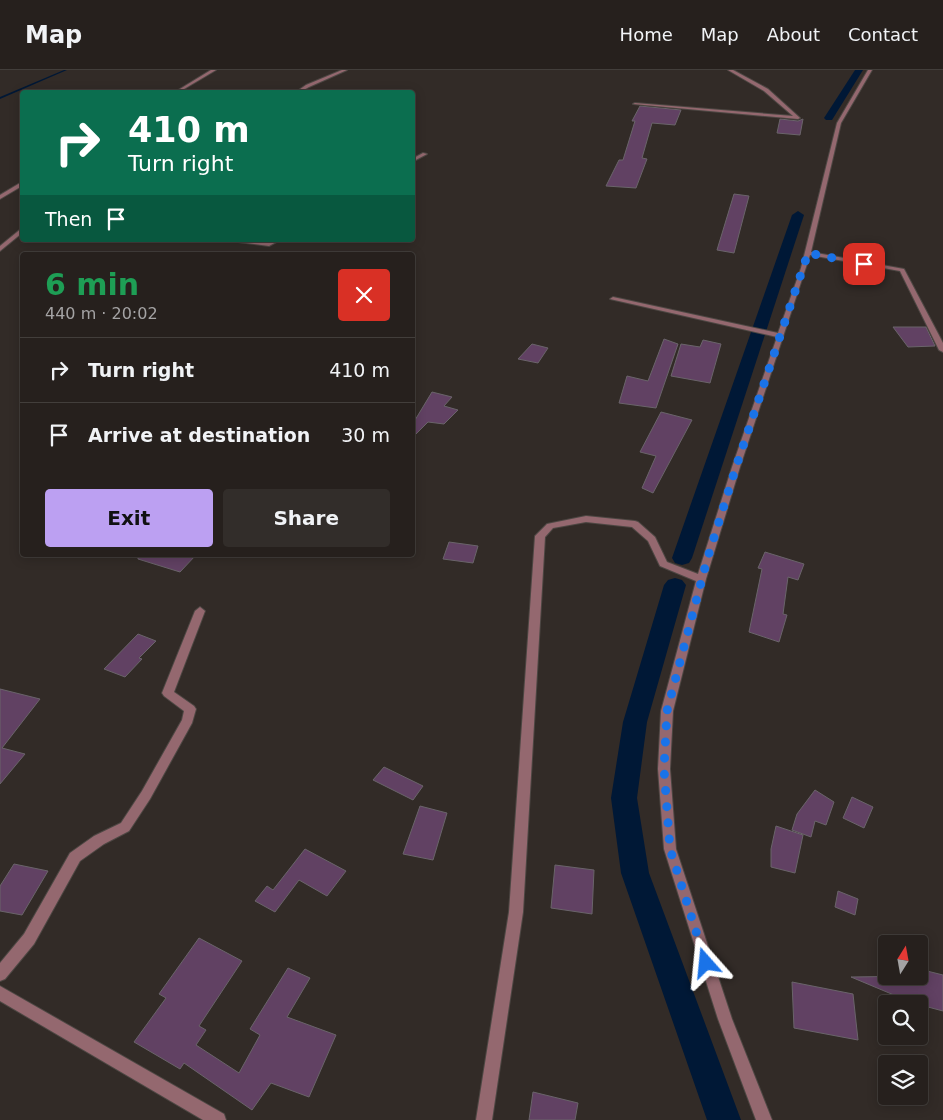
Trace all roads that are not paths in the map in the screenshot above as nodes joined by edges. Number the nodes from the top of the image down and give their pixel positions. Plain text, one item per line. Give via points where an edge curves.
1 (214, 70) edge
2 (345, 70) edge
3 (730, 70) edge
4 (870, 70) edge
5 (179, 90) edge
6 (301, 90) edge
7 (635, 104) dead end
8 (426, 154) dead end
9 (415, 160) edge
10 (20, 185) edge
11 (0, 197) edge
12 (20, 232) edge
13 (254, 242) edge
14 (273, 242) edge
15 (0, 249) edge
16 (808, 253) junction
17 (613, 299) dead end
18 (781, 336) junction
19 (943, 350) edge
20 (701, 579) junction
21 (200, 612) dead end
22 (0, 974) edge
23 (0, 993) edge
24 (218, 1120) edge
25 (484, 1120) edge
26 (764, 1120) edge

1 - 5 street
2 - 6 street
3 - 7 street via 766,90 798,118
4 - 16 street via 839,123
8 - 9 street
10 - 11 street
12 - 15 street
13 - 14 street
16 - 18 street
16 - 19 street via 902,270
17 - 18 street
18 - 20 street
20 - 25 street via 663,564 652,539 635,524 586,519 550,526 540,536 516,912
20 - 26 street via 667,711 664,769 670,849 725,1020
21 - 22 street via 168,693 190,709 188,720 125,827 75,856 29,939
23 - 24 street

